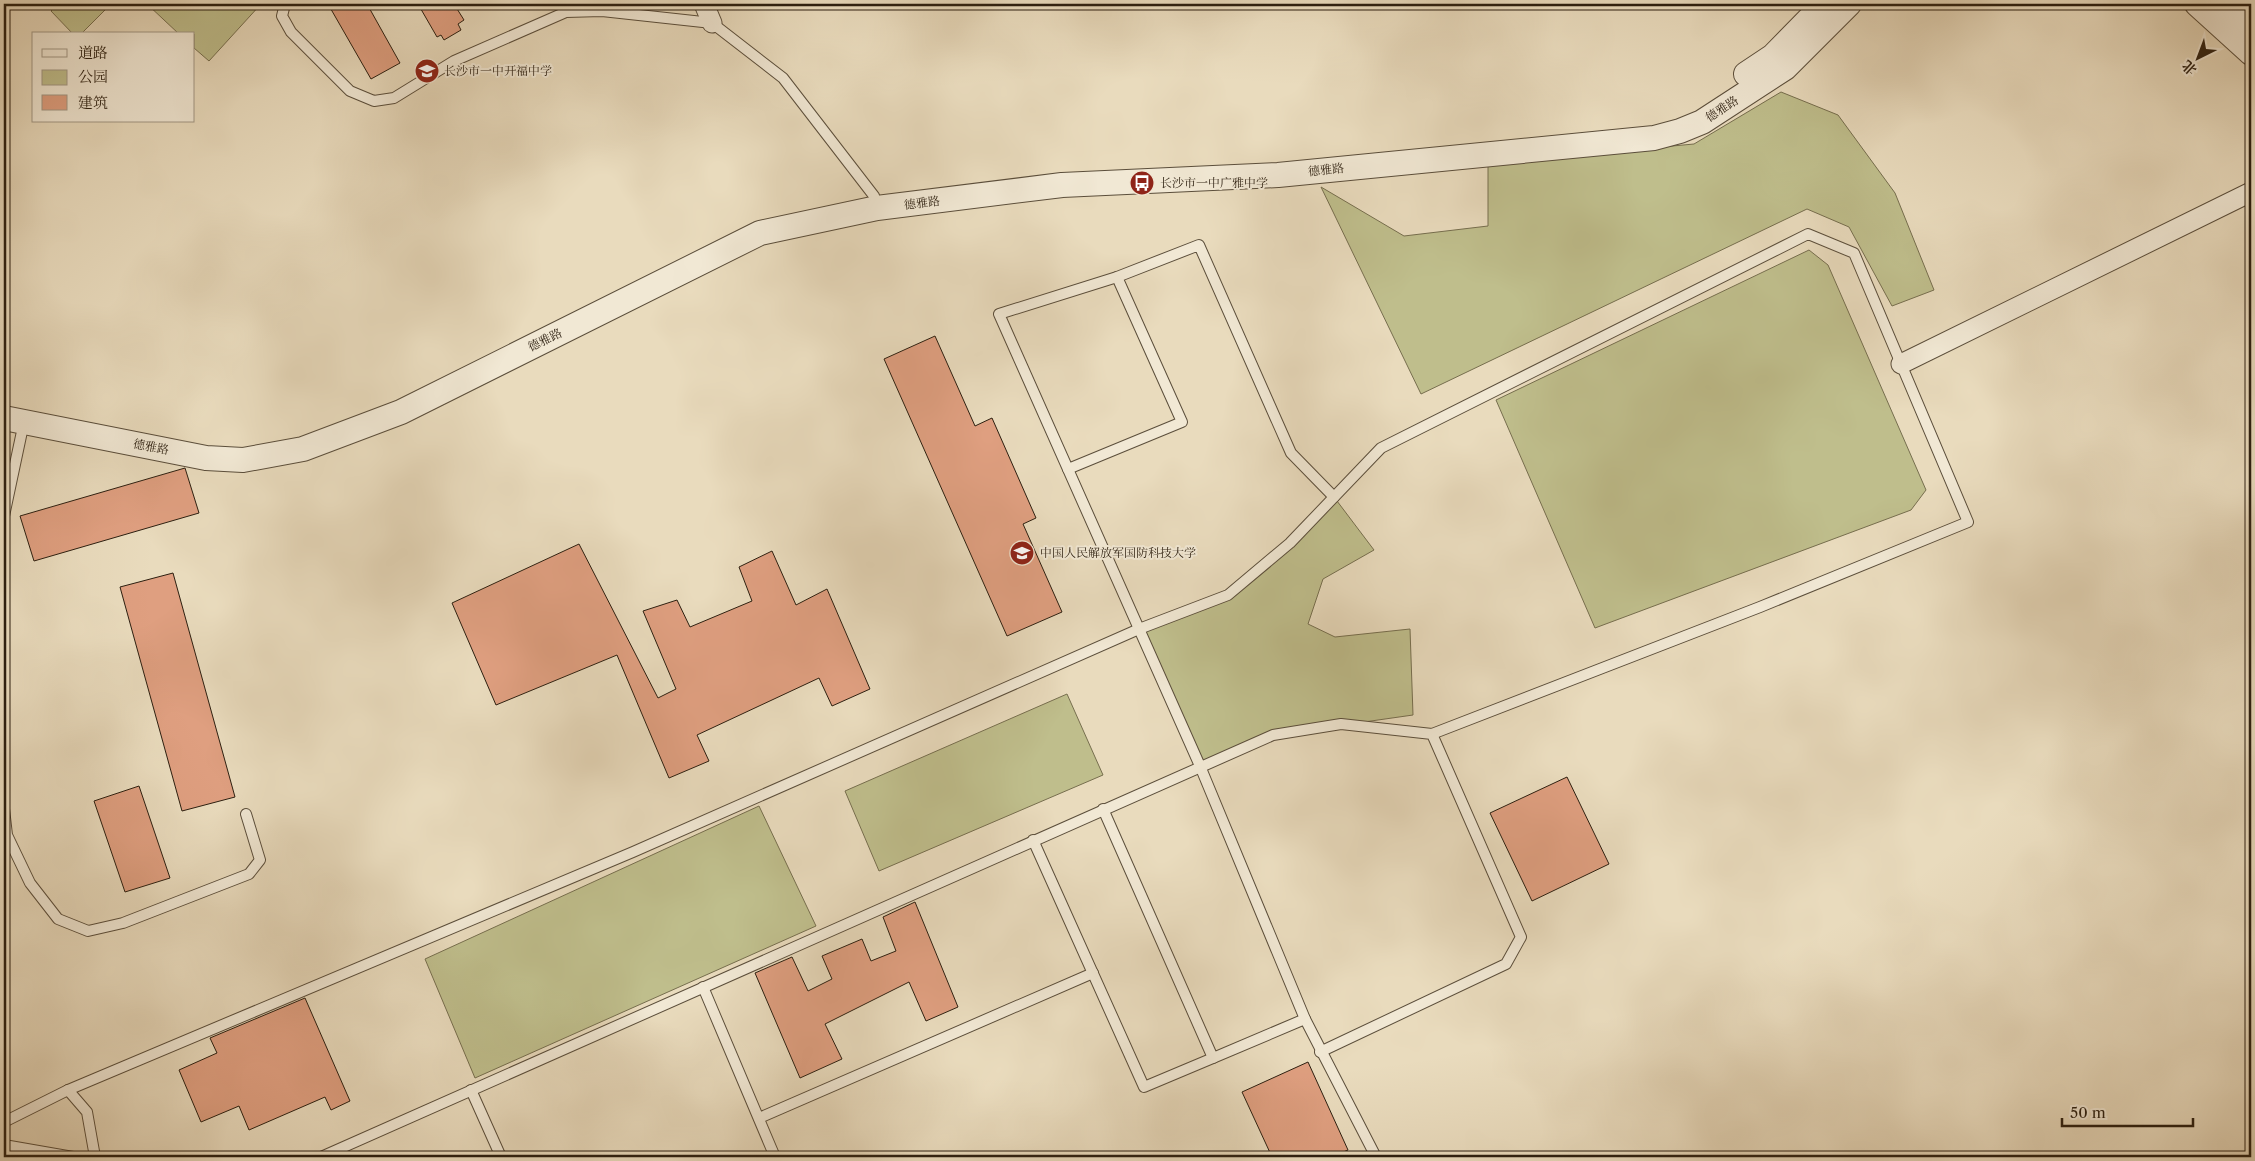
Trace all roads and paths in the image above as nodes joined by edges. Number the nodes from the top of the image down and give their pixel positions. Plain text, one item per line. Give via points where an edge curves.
1 (285, 4) edge
2 (704, 4) edge
3 (1824, 4) edge
4 (1849, 4) edge
5 (2197, 4) edge
6 (2224, 4) edge
7 (712, 23) junction
8 (2251, 28) edge
9 (2251, 53) edge
10 (2251, 192) edge
11 (876, 202) junction
12 (1117, 277) junction
13 (1901, 364) junction
14 (4, 408) edge
15 (18, 418) edge
16 (1068, 469) junction
17 (1334, 497) junction
18 (4, 516) edge
19 (1139, 629) junction
20 (1432, 734) junction
21 (1200, 766) junction
22 (4, 809) edge
23 (1103, 809) junction
24 (246, 814) dead end
25 (5, 837) edge
26 (1033, 840) junction
27 (1094, 973) junction
28 (703, 987) junction
29 (1305, 1019) junction
30 (1320, 1052) junction
31 (1213, 1058) junction
32 (68, 1090) junction
33 (471, 1090) junction
34 (759, 1118) junction
35 (4, 1122) edge
36 (4, 1145) edge
37 (73, 1157) edge
38 (95, 1157) edge
39 (321, 1157) edge
40 (501, 1157) edge
41 (776, 1157) edge
42 (1376, 1157) edge

1 - 7 lane via 282,16 301,43 350,91 374,101 394,98 454,61 566,12 602,10
2 - 7 street
3 - 11 street, 德雅路 via 1773,56 1692,110 1654,124 1277,160 1058,174
4 - 11 street, 德雅路 via 1785,68 1702,122 1680,132 1654,138 1278,175 1062,185
5 - 9 street
6 - 8 street
7 - 11 lane via 783,78
10 - 13 street
11 - 15 street, 德雅路 via 759,222 697,250 394,404 297,442 242,450 214,448
12 - 16 lane via 1182,422
12 - 16 lane via 999,314
12 - 17 lane via 1199,245 1291,452
13 - 17 lane via 1854,253 1808,234 1381,448
13 - 20 lane via 1968,522 1760,607
14 - 15 street, 德雅路
15 - 18 lane
16 - 19 lane
17 - 19 lane via 1290,543 1228,595
19 - 21 lane
19 - 32 lane via 650,845
20 - 21 lane via 1341,724 1274,735
20 - 30 lane via 1521,937 1506,964
21 - 23 lane
21 - 29 lane
22 - 25 lane
23 - 26 lane
23 - 31 lane
24 - 25 lane via 260,860 249,874 123,923 88,931 58,919 30,884
26 - 27 lane
26 - 28 lane
27 - 31 lane via 1144,1086
27 - 34 lane
28 - 33 lane
28 - 34 lane
29 - 30 lane
29 - 31 lane
30 - 42 lane
32 - 35 lane
32 - 38 lane via 87,1112
33 - 39 lane
33 - 40 lane
34 - 41 lane
36 - 37 lane

